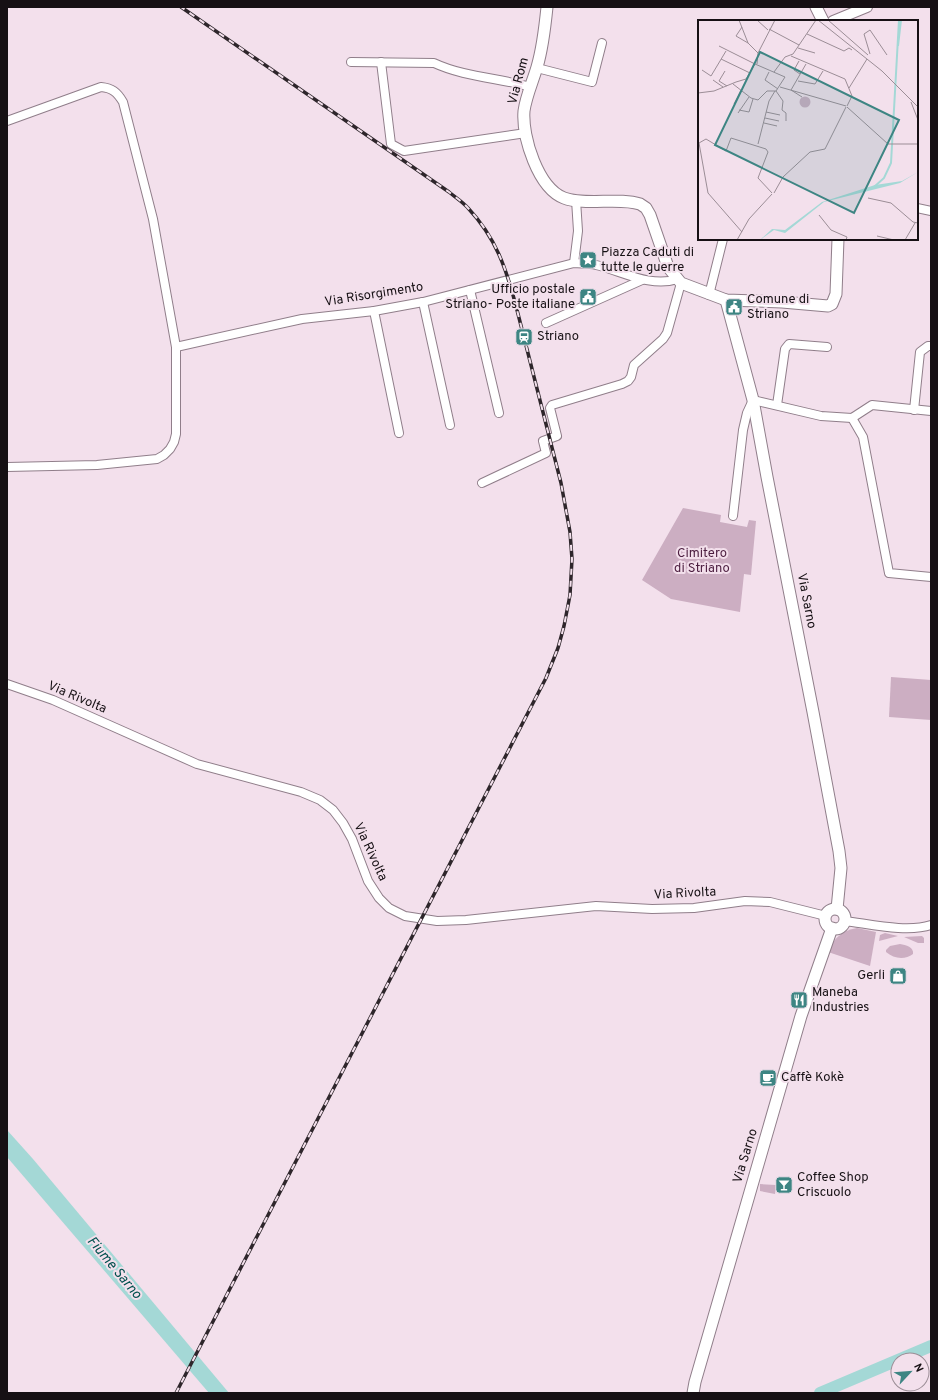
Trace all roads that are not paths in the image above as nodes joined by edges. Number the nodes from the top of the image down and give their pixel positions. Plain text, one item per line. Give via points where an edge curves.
1 (547, 7) edge
2 (816, 7) edge
3 (867, 7) edge
4 (822, 20) edge
5 (835, 20) edge
6 (602, 43) dead end
7 (352, 62) dead end
8 (380, 62) junction
9 (537, 68) junction
10 (531, 87) junction
11 (7, 121) edge
12 (526, 133) junction
13 (576, 200) junction
14 (918, 208) edge
15 (931, 211) edge
16 (723, 240) edge
17 (838, 240) edge
18 (574, 263) junction
19 (642, 280) junction
20 (679, 281) junction
21 (470, 290) junction
22 (710, 294) junction
23 (726, 300) junction
24 (423, 302) junction
25 (374, 311) junction
26 (546, 323) dead end
27 (931, 346) edge
28 (176, 347) junction
29 (827, 347) dead end
30 (753, 400) junction
31 (777, 405) junction
32 (914, 410) junction
33 (931, 411) edge
34 (499, 413) dead end
35 (852, 418) junction
36 (450, 425) dead end
37 (399, 433) dead end
38 (7, 467) edge
39 (482, 483) dead end
40 (733, 516) dead end
41 (931, 577) edge
42 (7, 684) edge
43 (837, 909) junction
44 (826, 916) junction
45 (845, 920) junction
46 (931, 925) edge
47 (832, 928) junction
48 (693, 1393) edge

1 - 9 main road, Via Rom
2 - 4 main road
3 - 5 street
6 - 9 street via 592,82
7 - 8 street
8 - 10 street via 434,63 474,76 511,81
8 - 12 street via 391,144 404,151
9 - 10 main road, Via Rom
10 - 12 main road, Via Rom via 524,111
11 - 28 street via 101,87 108,88 119,96 123,102 153,219
12 - 13 main road, Via Rom via 535,164 546,182 556,193
13 - 18 street via 578,231
13 - 20 main road, Via Rom via 637,203 646,208 668,267
14 - 15 street
16 - 22 street
17 - 23 main road, Via Risorgimento via 836,294 832,304 828,306
18 - 19 street, Via Risorgimento via 595,265
18 - 21 street, Via Risorgimento
19 - 20 street, Via Risorgimento
19 - 26 street
20 - 22 main road, Via Risorgimento
20 - 39 street via 667,333 634,365 628,381 552,405 550,408 557,436 543,441 546,453
21 - 24 street, Via Risorgimento
21 - 34 street
22 - 23 main road, Via Risorgimento
23 - 30 main road, Via Sarno
24 - 25 street, Via Risorgimento
24 - 36 street
25 - 28 street, Via Risorgimento via 302,319
25 - 37 street
27 - 32 street via 920,352
28 - 38 street via 176,434 170,449 164,455 157,459 97,465
29 - 31 street via 789,344 785,349
30 - 31 street
30 - 40 street via 747,413 744,430
30 - 43 main road, Via Sarno via 839,851 841,868
31 - 35 street via 821,416
32 - 33 street
32 - 35 street via 872,405
35 - 41 street via 863,437 889,573
42 - 44 street, Via Rivolta via 53,700 197,764 301,792 320,800 343,822 368,881 379,898 389,908 404,916 437,921 466,920 596,906 694,908 745,901 770,902
43 - 44 main road via 831,910
43 - 45 main road via 844,915
44 - 47 main road via 826,922
45 - 46 street via 905,928 923,928
45 - 47 main road via 840,927
47 - 48 main road, Via Sarno via 801,1016 718,1298

